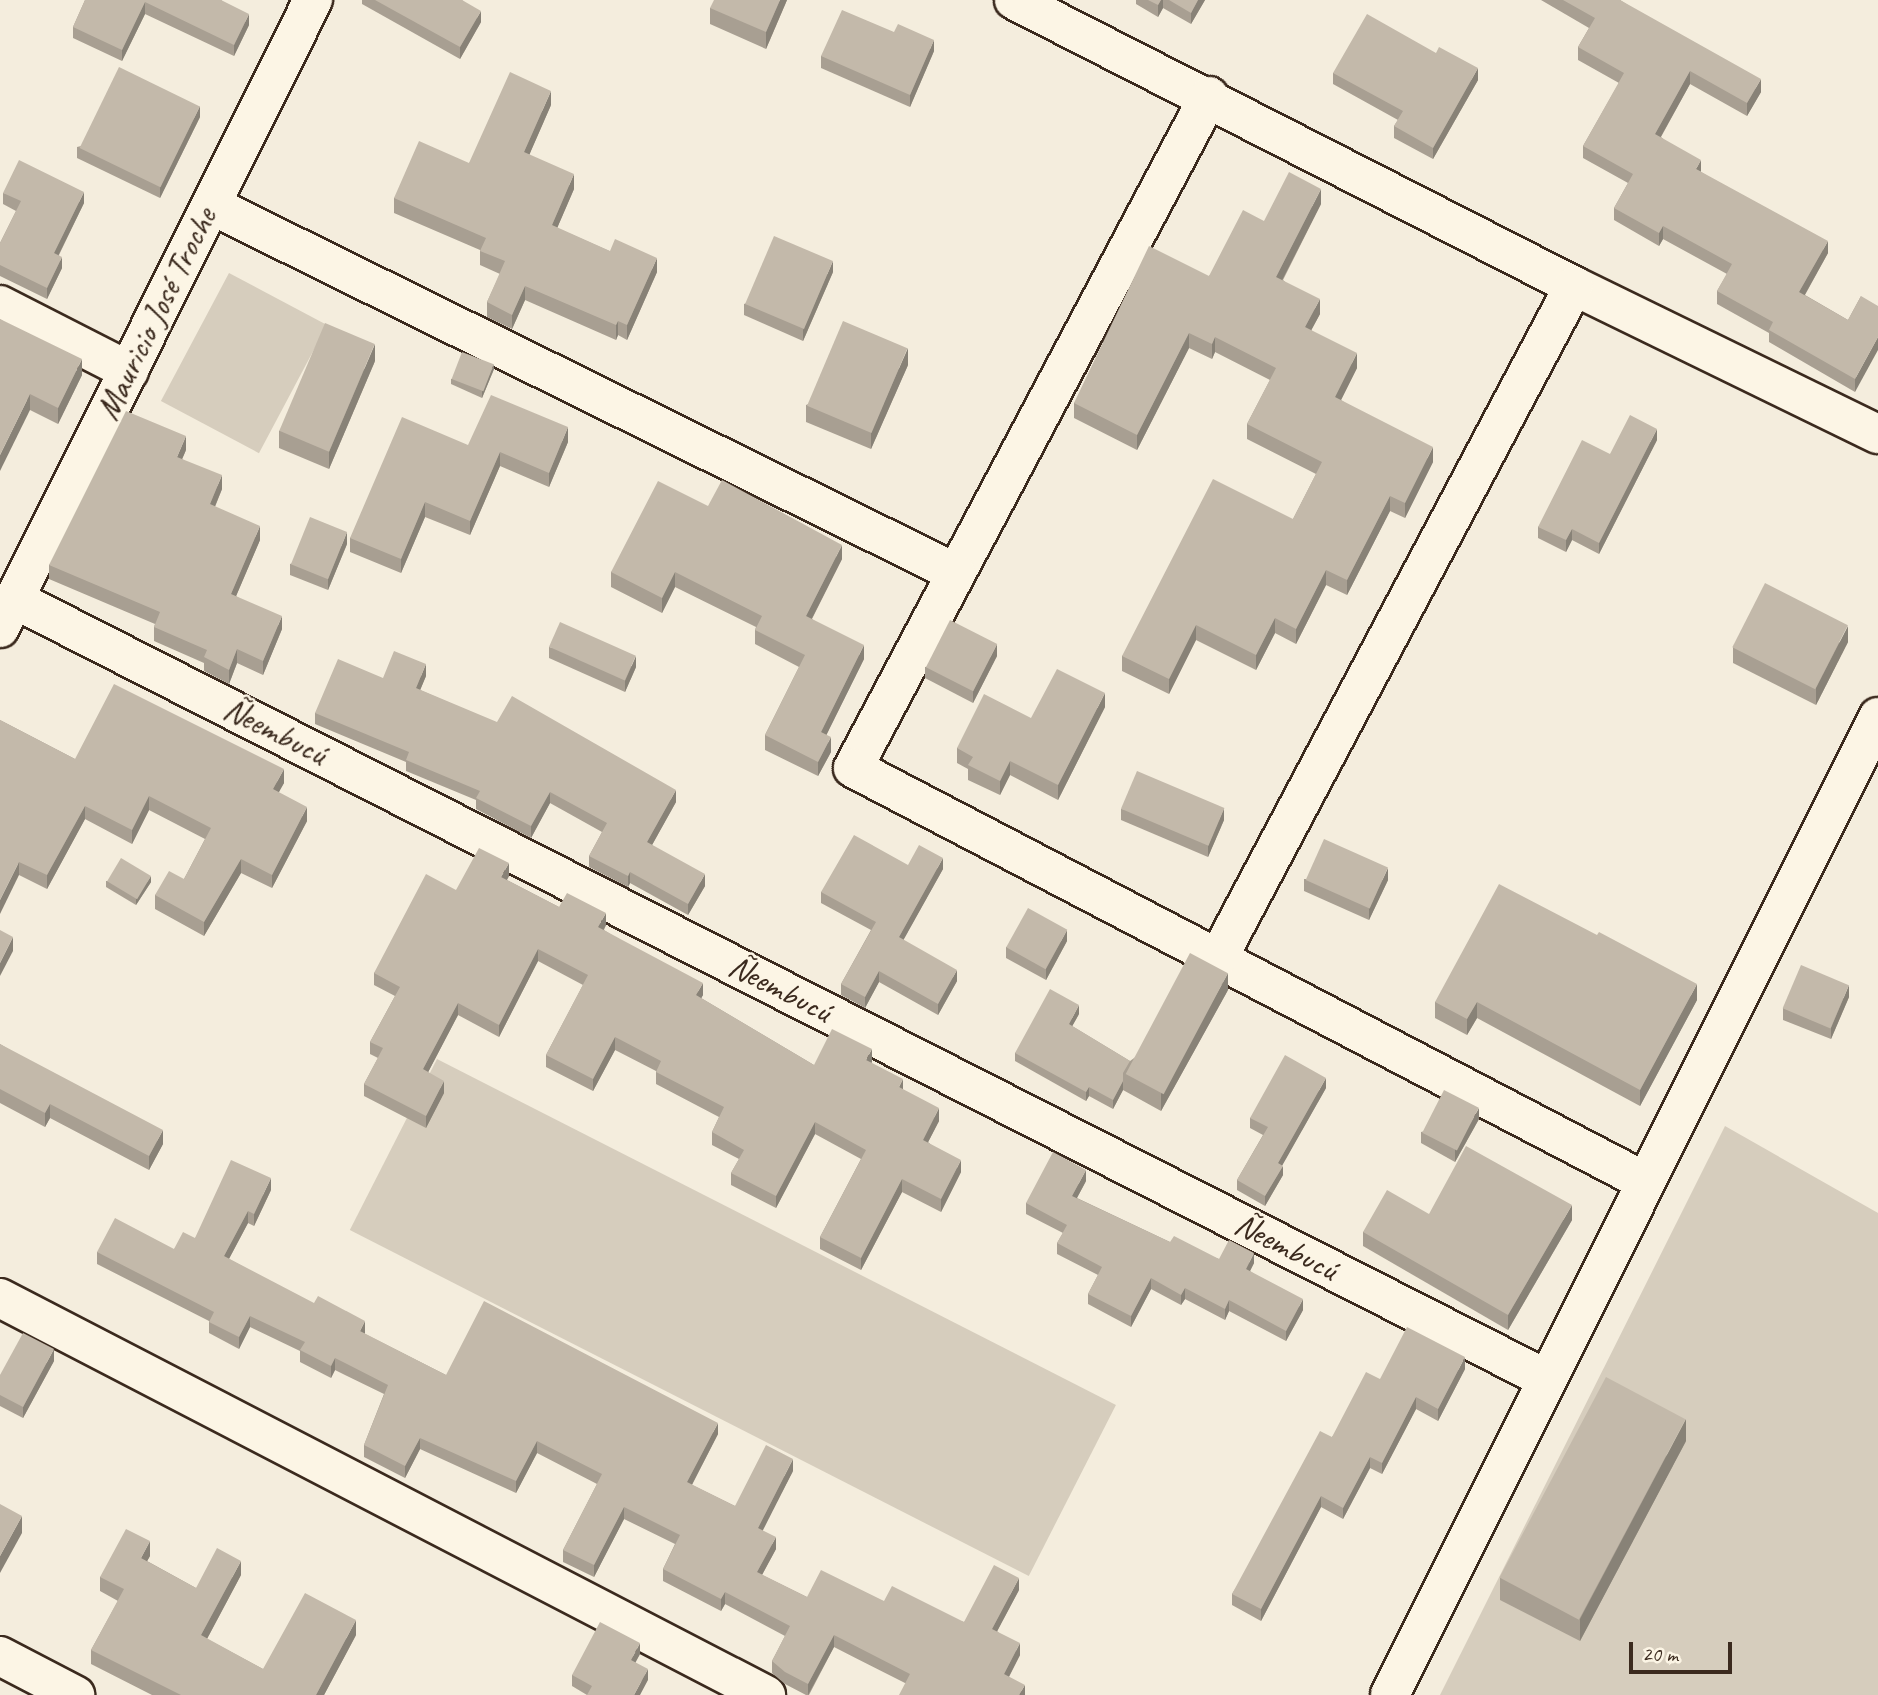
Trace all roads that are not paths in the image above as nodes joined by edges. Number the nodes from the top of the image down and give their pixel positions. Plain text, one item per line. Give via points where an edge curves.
1 (1014, 0) edge
2 (307, 2) edge
3 (1209, 96) junction
4 (211, 205) junction
5 (1574, 286) junction
6 (0, 305) edge
7 (129, 371) junction
8 (1878, 434) edge
9 (956, 573) junction
10 (7, 614) edge
11 (1878, 717) edge
12 (1218, 958) junction
13 (1644, 1181) junction
14 (0, 1297) edge
15 (1546, 1379) junction
16 (0, 1656) edge
17 (75, 1695) edge
18 (766, 1695) edge
19 (1390, 1695) edge

1 - 3 street
2 - 4 street, Mauricio José Troche
3 - 5 street
3 - 9 street
4 - 7 street, Mauricio José Troche
4 - 9 street
5 - 8 street
5 - 12 street
6 - 7 street
7 - 10 street, Mauricio José Troche
9 - 12 street via 853,768
10 - 15 street, Ñeembucú
11 - 13 street
12 - 13 street
13 - 15 street
14 - 18 street
15 - 19 street
16 - 17 street

